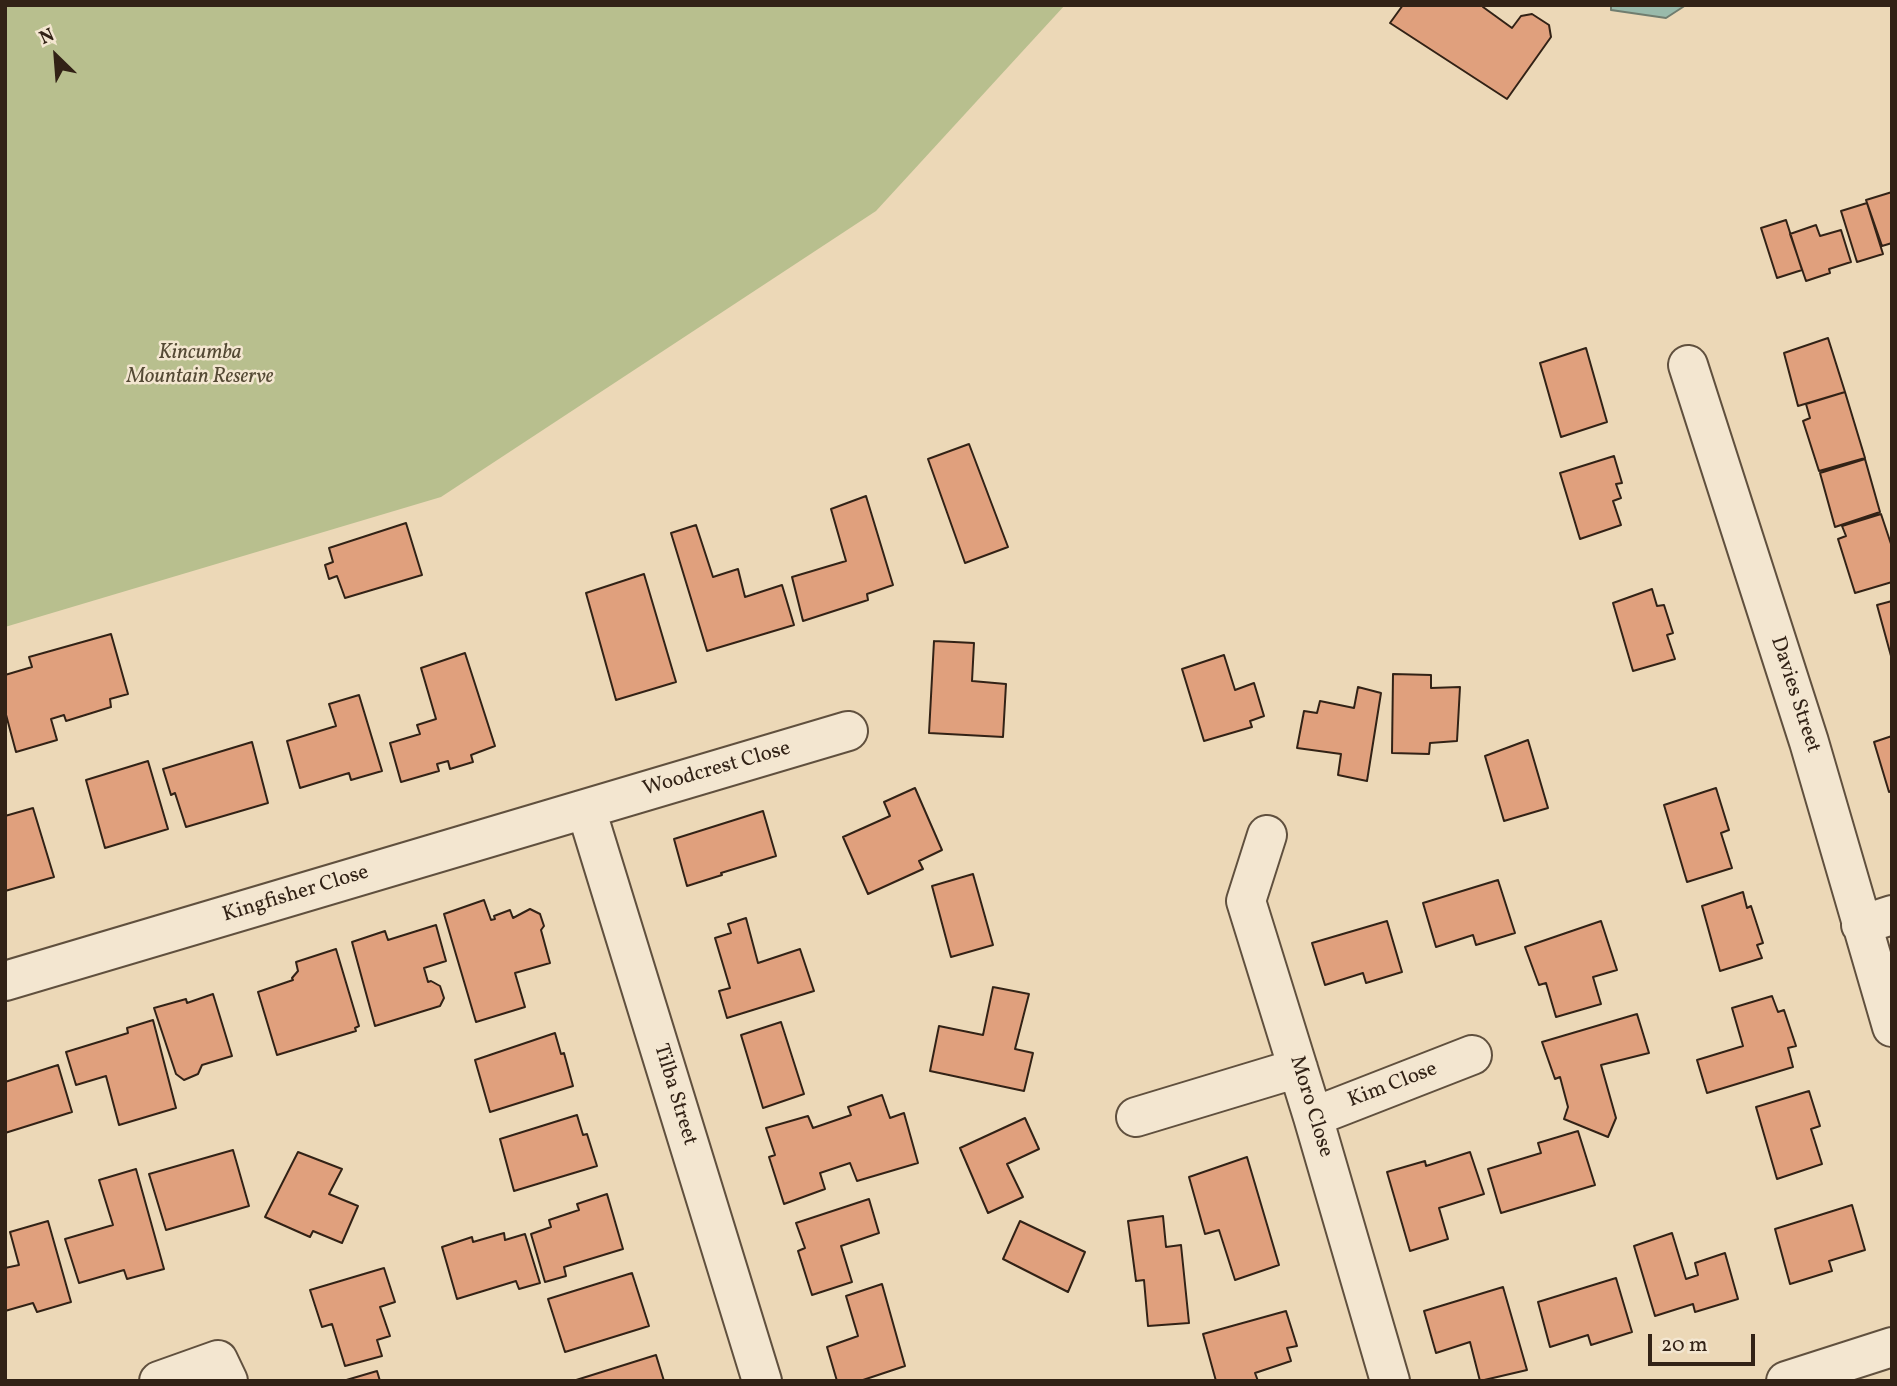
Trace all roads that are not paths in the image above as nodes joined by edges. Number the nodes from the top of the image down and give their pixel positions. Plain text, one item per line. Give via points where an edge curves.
1 (1688, 365) dead end
2 (848, 731) dead end
3 (586, 808) junction
4 (1268, 835) dead end
5 (1876, 920) edge
6 (5, 981) edge
7 (1892, 1027) edge
8 (1472, 1055) dead end
9 (1298, 1068) junction
10 (1136, 1117) dead end
11 (1313, 1117) junction
12 (1892, 1347) edge
13 (159, 1381) edge
14 (228, 1381) edge
15 (762, 1381) edge
16 (1390, 1381) edge
17 (1786, 1381) edge

1 - 5 street, Davies Street via 1809,742
2 - 3 street, Woodcrest Close
3 - 6 street, Kingfisher Close
3 - 15 street, Tilba Street
4 - 9 street, Moro Close via 1246,901
5 - 7 street, Davies Street
8 - 11 street, Kim Close
9 - 10 street
9 - 11 street, Moro Close
11 - 16 street, Moro Close
12 - 17 street
13 - 14 street via 218,1360

